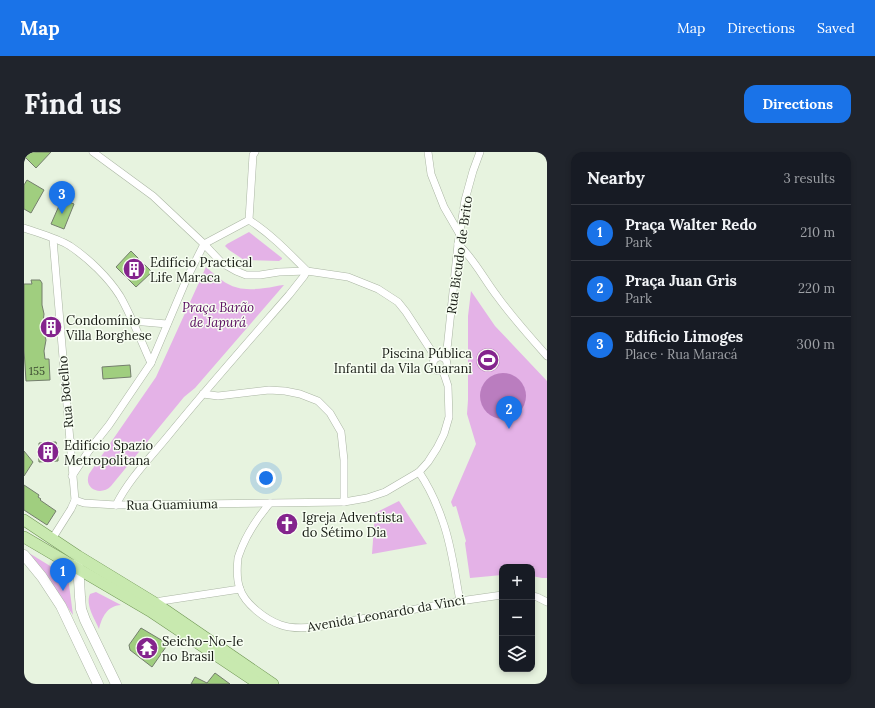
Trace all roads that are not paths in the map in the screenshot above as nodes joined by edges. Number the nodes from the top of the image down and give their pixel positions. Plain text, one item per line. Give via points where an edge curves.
1 (93, 152) edge
2 (428, 152) edge
3 (480, 152) edge
4 (253, 153) edge
5 (249, 220) junction
6 (24, 228) edge
7 (459, 233) junction
8 (53, 239) junction
9 (204, 244) junction
10 (458, 244) junction
11 (307, 271) junction
12 (132, 321) junction
13 (167, 324) junction
14 (547, 356) edge
15 (436, 358) junction
16 (446, 359) junction
17 (151, 363) junction
18 (443, 370) junction
19 (204, 394) junction
20 (69, 440) junction
21 (90, 449) junction
22 (419, 472) junction
23 (72, 476) junction
24 (75, 500) junction
25 (344, 502) junction
26 (270, 503) junction
27 (116, 505) junction
28 (24, 520) edge
29 (24, 537) edge
30 (52, 539) junction
31 (24, 555) edge
32 (78, 556) junction
33 (79, 569) junction
34 (240, 589) junction
35 (499, 595) edge
36 (535, 597) edge
37 (460, 601) junction
38 (547, 602) edge
39 (152, 607) junction
40 (98, 684) edge
41 (116, 684) edge
42 (258, 684) edge
43 (273, 684) edge

1 - 9 street via 153,196
2 - 7 street via 431,174 444,207
3 - 7 street, Rua Bicudo de Brito via 465,200
4 - 5 street
5 - 9 street
5 - 11 street via 280,244
6 - 8 street
7 - 10 street, Rua Bicudo de Brito
8 - 12 street via 69,246 99,270 119,295
8 - 20 street, Rua Botelho
9 - 11 street via 222,262 246,275
9 - 13 street
10 - 14 street via 497,297
10 - 16 street, Rua Bicudo de Brito
11 - 15 street via 348,277 378,289 398,302
11 - 19 street
12 - 13 street
12 - 17 street
13 - 17 street
15 - 16 street via 441,356
15 - 18 street via 433,361 434,368 438,371
16 - 18 street via 448,364
17 - 21 street
18 - 22 street via 448,386 449,417 437,448
19 - 25 street via 218,396 269,390 300,394 318,401 330,413 341,432
19 - 27 street via 135,476
20 - 21 street
20 - 23 street, Rua Botelho
21 - 23 street
22 - 25 street via 385,492
22 - 37 street via 429,488 443,522
23 - 24 street, Rua Botelho
24 - 27 street, Rua Guamiuma
24 - 30 street
25 - 26 street
26 - 27 street, Rua Guamiuma
26 - 34 street, Avenida Leonardo da Vinci via 246,536 238,557
28 - 30 main road
29 - 33 main road
30 - 32 main road
31 - 40 main road via 42,576 61,606
32 - 33 main road
32 - 39 main road
33 - 39 main road
33 - 41 main road via 80,597 85,620
34 - 37 street, Avenida Leonardo da Vinci via 249,604 264,617 282,626 300,628
34 - 39 street via 161,601
35 - 37 street, Avenida Leonardo da Vinci
36 - 38 street
39 - 42 main road
39 - 43 main road

